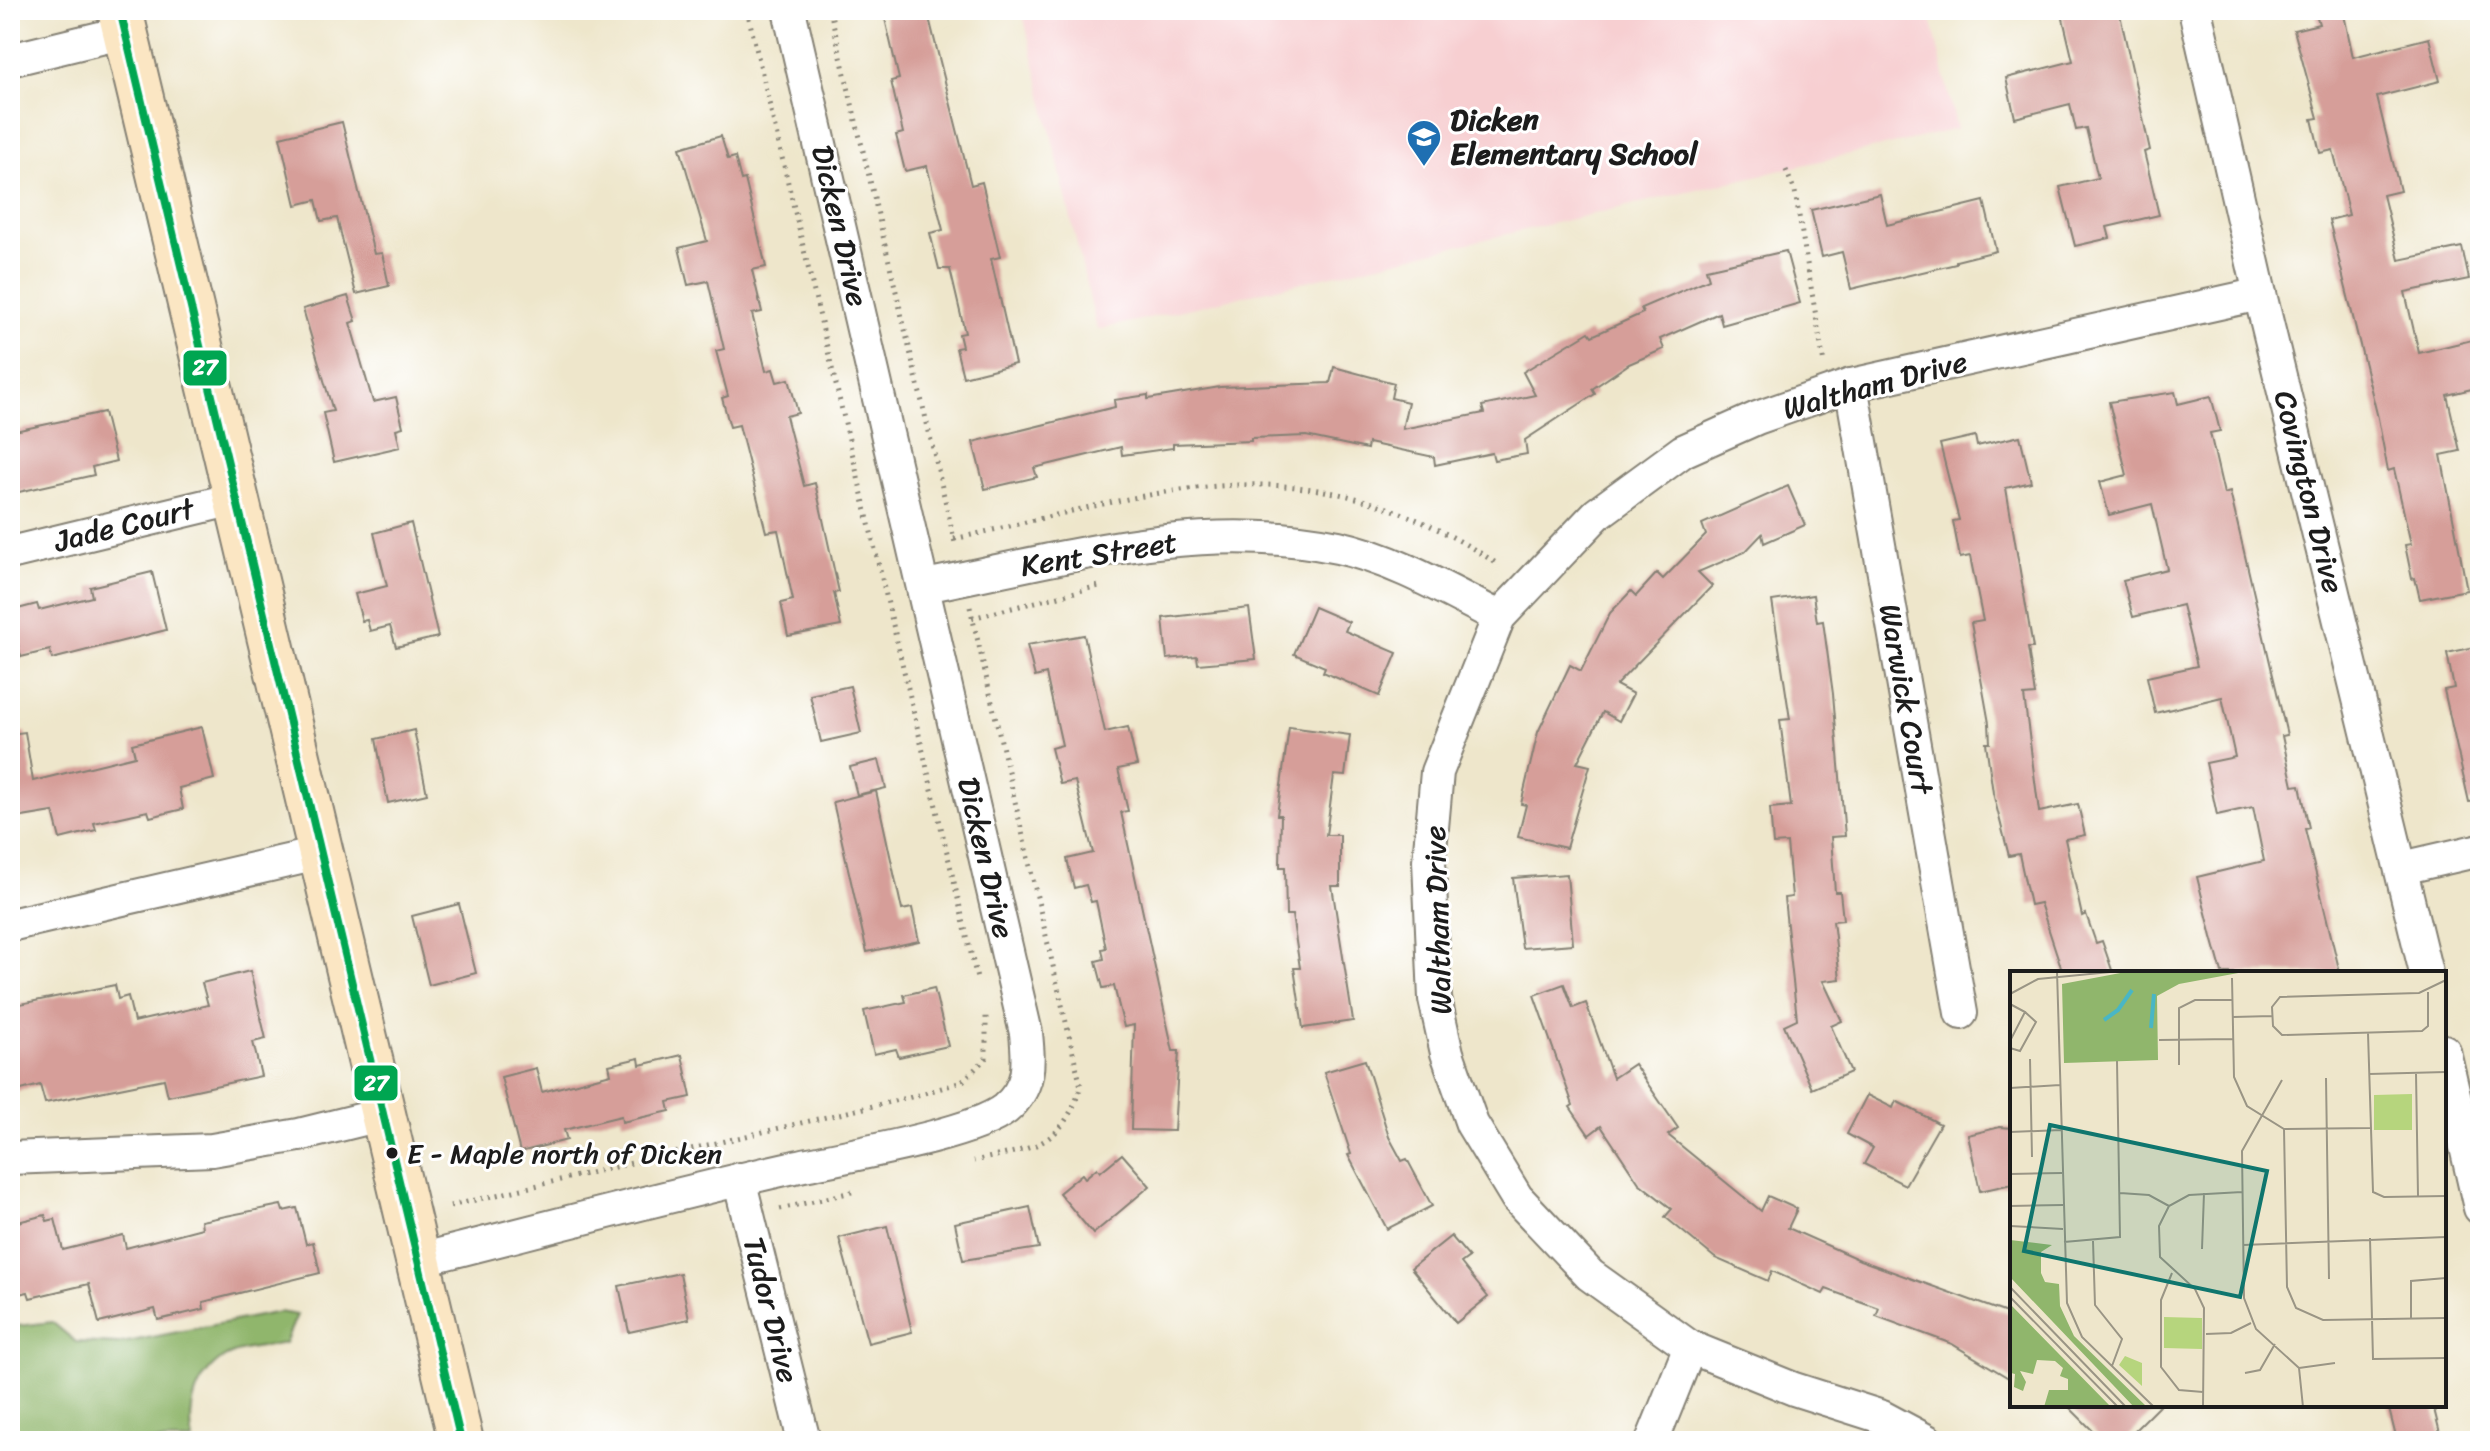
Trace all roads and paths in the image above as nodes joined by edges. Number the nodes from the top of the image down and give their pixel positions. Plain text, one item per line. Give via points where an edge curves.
1 (747, 10) edge
2 (789, 10) edge
3 (2195, 10) edge
4 (123, 21) edge
5 (10, 60) edge
6 (1786, 170) dead end
7 (2260, 294) junction
8 (1840, 388) junction
9 (238, 498) junction
10 (10, 553) edge
11 (1107, 585) dead end
12 (925, 586) junction
13 (1499, 617) junction
14 (972, 618) dead end
15 (2480, 850) edge
16 (322, 853) junction
17 (2402, 868) junction
18 (10, 925) edge
19 (2426, 971) edge
20 (978, 985) dead end
21 (982, 1000) dead end
22 (1961, 1013) dead end
23 (2446, 1060) edge
24 (384, 1114) junction
25 (10, 1158) edge
26 (739, 1179) junction
27 (450, 1206) dead end
28 (2480, 1208) edge
29 (419, 1260) junction
30 (1690, 1347) junction
31 (461, 1441) edge
32 (804, 1441) edge
33 (1652, 1441) edge
34 (1927, 1441) edge

1 - 20 path
2 - 12 street, Dicken Drive
3 - 7 street, Covington Drive
4 - 5 street
4 - 9 street
6 - 8 path
7 - 8 street, Waltham Drive
7 - 17 street, Covington Drive
8 - 13 street, Waltham Drive via 1683,451 1597,514
8 - 22 street, Warwick Court
9 - 10 street, Jade Court
9 - 16 street
11 - 14 path
12 - 13 street, Kent Street via 1134,542 1250,535 1340,547 1414,573
12 - 26 street, Dicken Drive via 1026,1033 1029,1065 1023,1091 1002,1111 963,1129
13 - 30 street, Waltham Drive via 1437,772 1429,861 1435,999 1447,1053 1472,1124 1517,1198 1590,1275
15 - 17 street
16 - 18 street
16 - 24 street
17 - 19 street, Covington Drive
21 - 27 path via 986,1058 962,1082
23 - 28 street
24 - 25 street via 212,1150
24 - 29 street
26 - 29 street, Dicken Drive
26 - 32 street, Tudor Drive
29 - 31 street
30 - 33 street
30 - 34 street, Waltham Drive via 1882,1417

